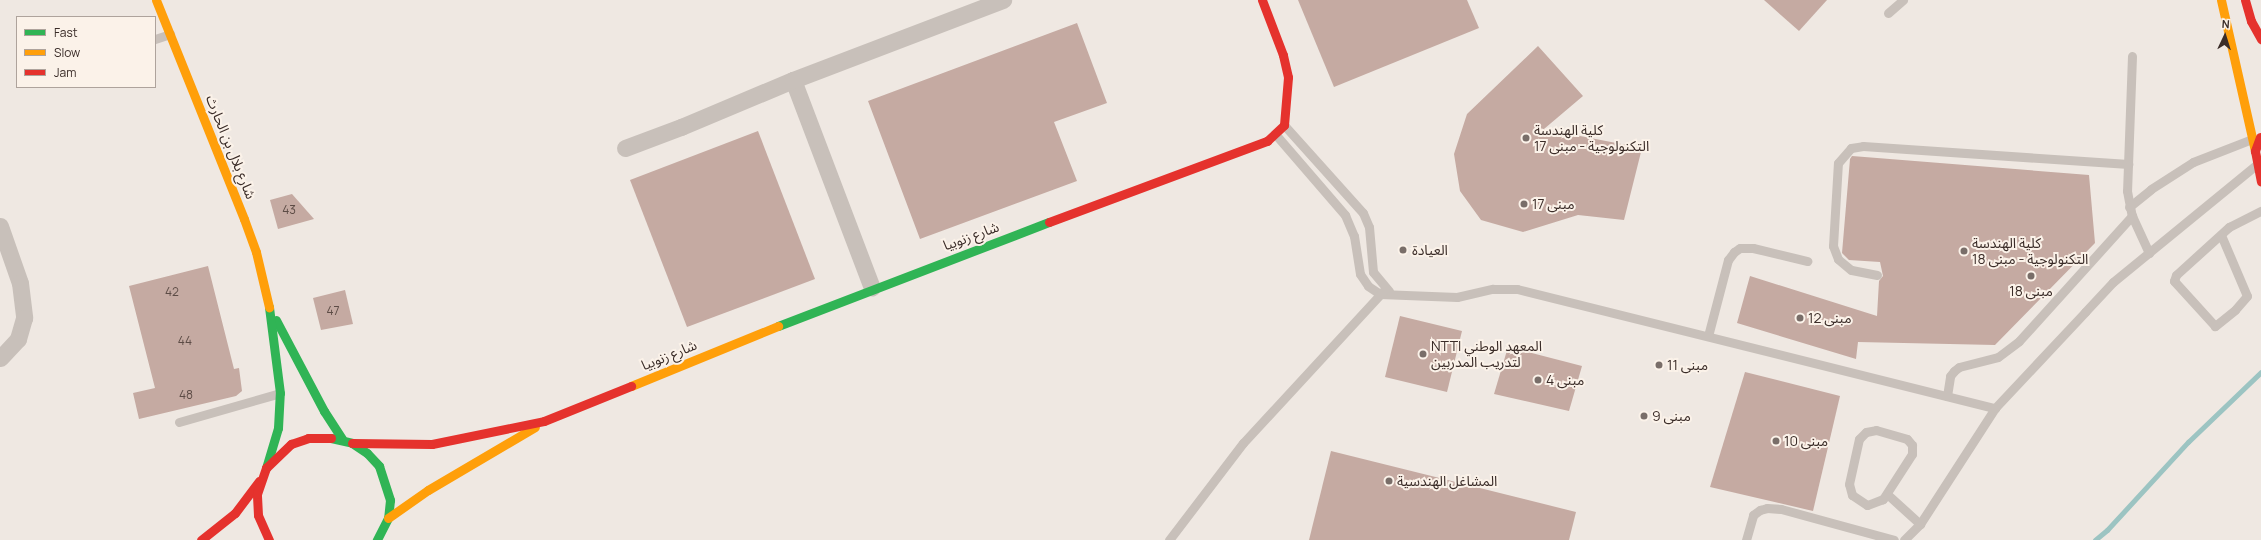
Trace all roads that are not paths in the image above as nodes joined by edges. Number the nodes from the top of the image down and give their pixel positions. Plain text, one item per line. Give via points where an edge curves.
1 (156, 0) edge
2 (1003, 0) edge
3 (1262, 0) edge
4 (1903, 0) edge
5 (2221, 0) edge
6 (2245, 0) edge
7 (1888, 13) dead end
8 (170, 34) junction
9 (156, 39) edge
10 (2261, 39) edge
11 (2132, 56) dead end
12 (793, 80) junction
13 (1284, 125) junction
14 (1276, 135) junction
15 (2256, 138) edge
16 (625, 148) dead end
17 (2128, 164) junction
18 (2257, 164) junction
19 (2261, 181) edge
20 (1347, 194) junction
21 (1336, 203) junction
22 (2261, 211) edge
23 (2131, 212) junction
24 (1366, 219) junction
25 (0, 226) edge
26 (1352, 228) junction
27 (2221, 235) junction
28 (2149, 253) junction
29 (1807, 261) dead end
30 (1877, 275) dead end
31 (872, 288) junction
32 (1383, 291) junction
33 (269, 308) junction
34 (1708, 336) junction
35 (0, 358) edge
36 (280, 393) junction
37 (314, 394) junction
38 (1947, 396) junction
39 (1995, 408) junction
40 (544, 421) junction
41 (179, 422) dead end
42 (342, 439) junction
43 (352, 443) junction
44 (264, 472) junction
45 (1887, 494) junction
46 (388, 518) junction
47 (1920, 524) junction
48 (384, 528) junction
49 (201, 540) edge
50 (269, 540) edge
51 (377, 540) edge
52 (386, 540) edge
53 (1170, 540) edge
54 (1746, 540) edge
55 (1894, 540) edge
56 (1904, 540) edge

1 - 8 street, شارع بلال بن الحارث
2 - 12 street
3 - 13 street via 1283,55 1288,77
4 - 7 lane
5 - 15 street
6 - 10 street via 2251,20
8 - 9 lane
8 - 33 street, شارع بلال بن الحارث via 244,218 256,252
11 - 17 lane
12 - 16 street
12 - 31 street
13 - 14 street, شارع زنوبيا
13 - 20 lane
14 - 21 lane
14 - 31 street, شارع زنوبيا via 1267,141
15 - 18 street
15 - 23 lane via 2193,162 2151,189
17 - 23 lane via 2127,191
17 - 30 lane via 1864,146 1851,148 1838,163 1832,246 1838,259 1851,270
18 - 19 street
18 - 28 lane
20 - 21 lane
20 - 24 lane
21 - 26 lane
22 - 27 lane via 2228,227
23 - 28 lane
23 - 38 lane via 2019,341 1998,357 1959,367 1954,371 1950,376
24 - 26 lane
24 - 32 lane via 1373,272
25 - 35 street via 20,283 24,318 18,339
26 - 32 lane via 1360,274 1368,286
27 - 27 lane via 2176,274 2174,281 2215,326 2235,310 2247,296
28 - 39 lane via 2113,282
29 - 34 lane via 1753,248 1740,248 1734,252 1728,260
31 - 40 street, شارع زنوبيا
32 - 34 lane via 1394,296 1457,297 1493,289 1517,289
32 - 53 lane via 1243,443
33 - 36 street, شارع بلال بن الحارث
33 - 37 street, شارع بلال بن الحارث
34 - 38 lane
36 - 37 street
36 - 41 lane
36 - 44 street, شارع بلال بن الحارث via 278,428
37 - 42 street, شارع بلال بن الحارث
38 - 39 lane
39 - 47 lane
40 - 43 street, شارع زنوبيا via 432,444
40 - 46 street, شارع زنوبيا via 512,443 428,490
42 - 43 street
42 - 44 street via 325,436 302,440 277,455
43 - 46 street via 367,453 379,466 390,500
44 - 49 street via 251,495
44 - 50 street via 257,494 258,515
45 - 45 lane via 1910,458 1912,445 1904,437 1871,430 1862,435 1858,443 1850,490 1856,500 1867,504 1878,502
45 - 47 lane
46 - 48 street
47 - 56 lane
48 - 51 street
48 - 52 street
54 - 55 lane via 1753,515 1767,508 1781,509

